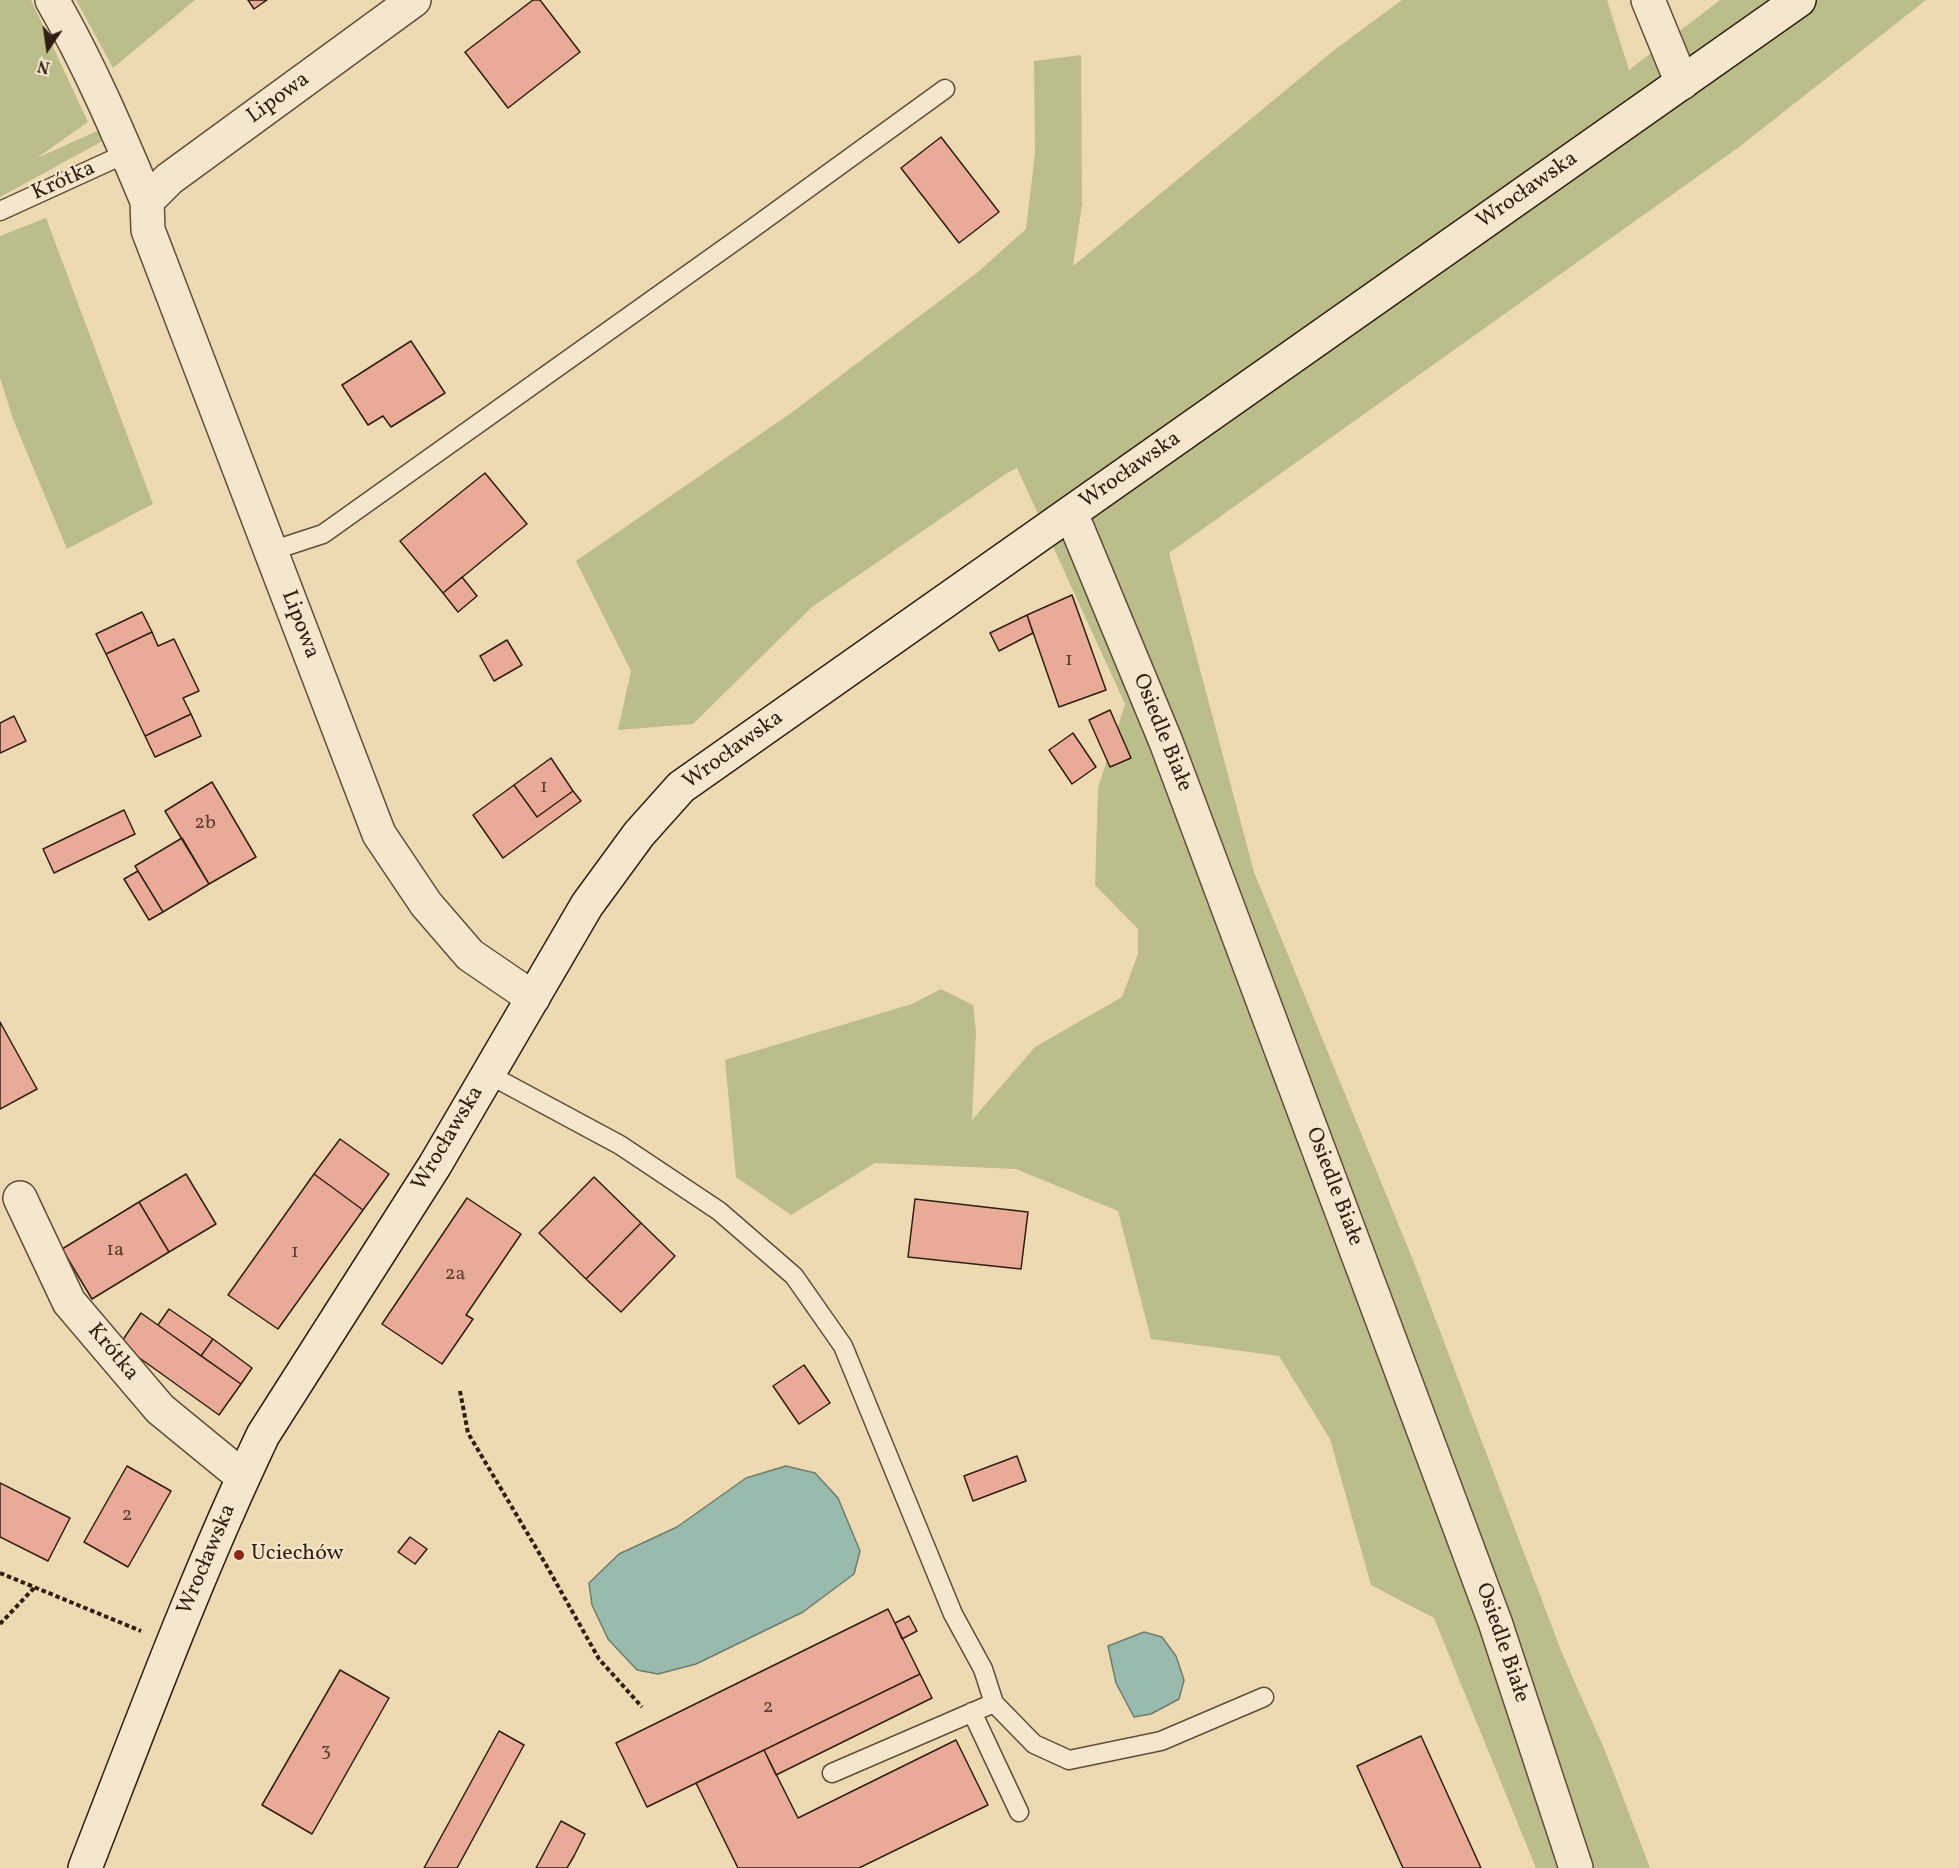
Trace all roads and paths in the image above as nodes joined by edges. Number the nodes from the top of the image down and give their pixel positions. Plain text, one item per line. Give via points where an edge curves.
1 (52, 0) edge
2 (414, 0) edge
3 (1648, 0) edge
4 (1799, 0) edge
5 (1682, 83) junction
6 (945, 89) dead end
7 (127, 153) junction
8 (147, 201) junction
9 (0, 211) edge
10 (1071, 513) junction
11 (271, 551) junction
12 (533, 998) junction
13 (488, 1074) junction
14 (20, 1198) dead end
15 (460, 1391) dead end
16 (243, 1477) junction
17 (0, 1573) edge
18 (34, 1588) junction
19 (0, 1624) edge
20 (172, 1643) junction
21 (1264, 1697) dead end
22 (994, 1703) junction
23 (642, 1707) dead end
24 (972, 1712) junction
25 (832, 1773) dead end
26 (1019, 1812) dead end
27 (85, 1868) edge
28 (1576, 1868) edge

1 - 7 street, Lipowa via 76,42
2 - 8 street, Lipowa via 169,179
3 - 5 street
4 - 5 street, Wrocławska
5 - 10 street, Wrocławska
6 - 11 lane via 323,534
7 - 8 street, Lipowa
7 - 9 lane, Krótka
8 - 11 street, Lipowa via 148,230
10 - 12 street, Wrocławska via 681,787 639,834 587,905
10 - 28 street, Osiedle Białe via 1166,742 1447,1492 1495,1622
11 - 12 street, Lipowa via 379,834 426,904 470,955
12 - 13 street, Wrocławska
13 - 16 street, Wrocławska via 435,1165 263,1435
13 - 22 lane via 620,1145 719,1211 794,1276 843,1346 953,1614 983,1669
14 - 16 street, Krótka via 69,1302 160,1409
15 - 23 path via 468,1433 599,1659
16 - 20 street, Wrocławska
17 - 18 path
18 - 19 path
18 - 20 path
20 - 27 street, Wrocławska
21 - 22 lane via 1161,1741 1069,1760 1034,1744
22 - 24 lane
24 - 25 lane
24 - 26 lane

